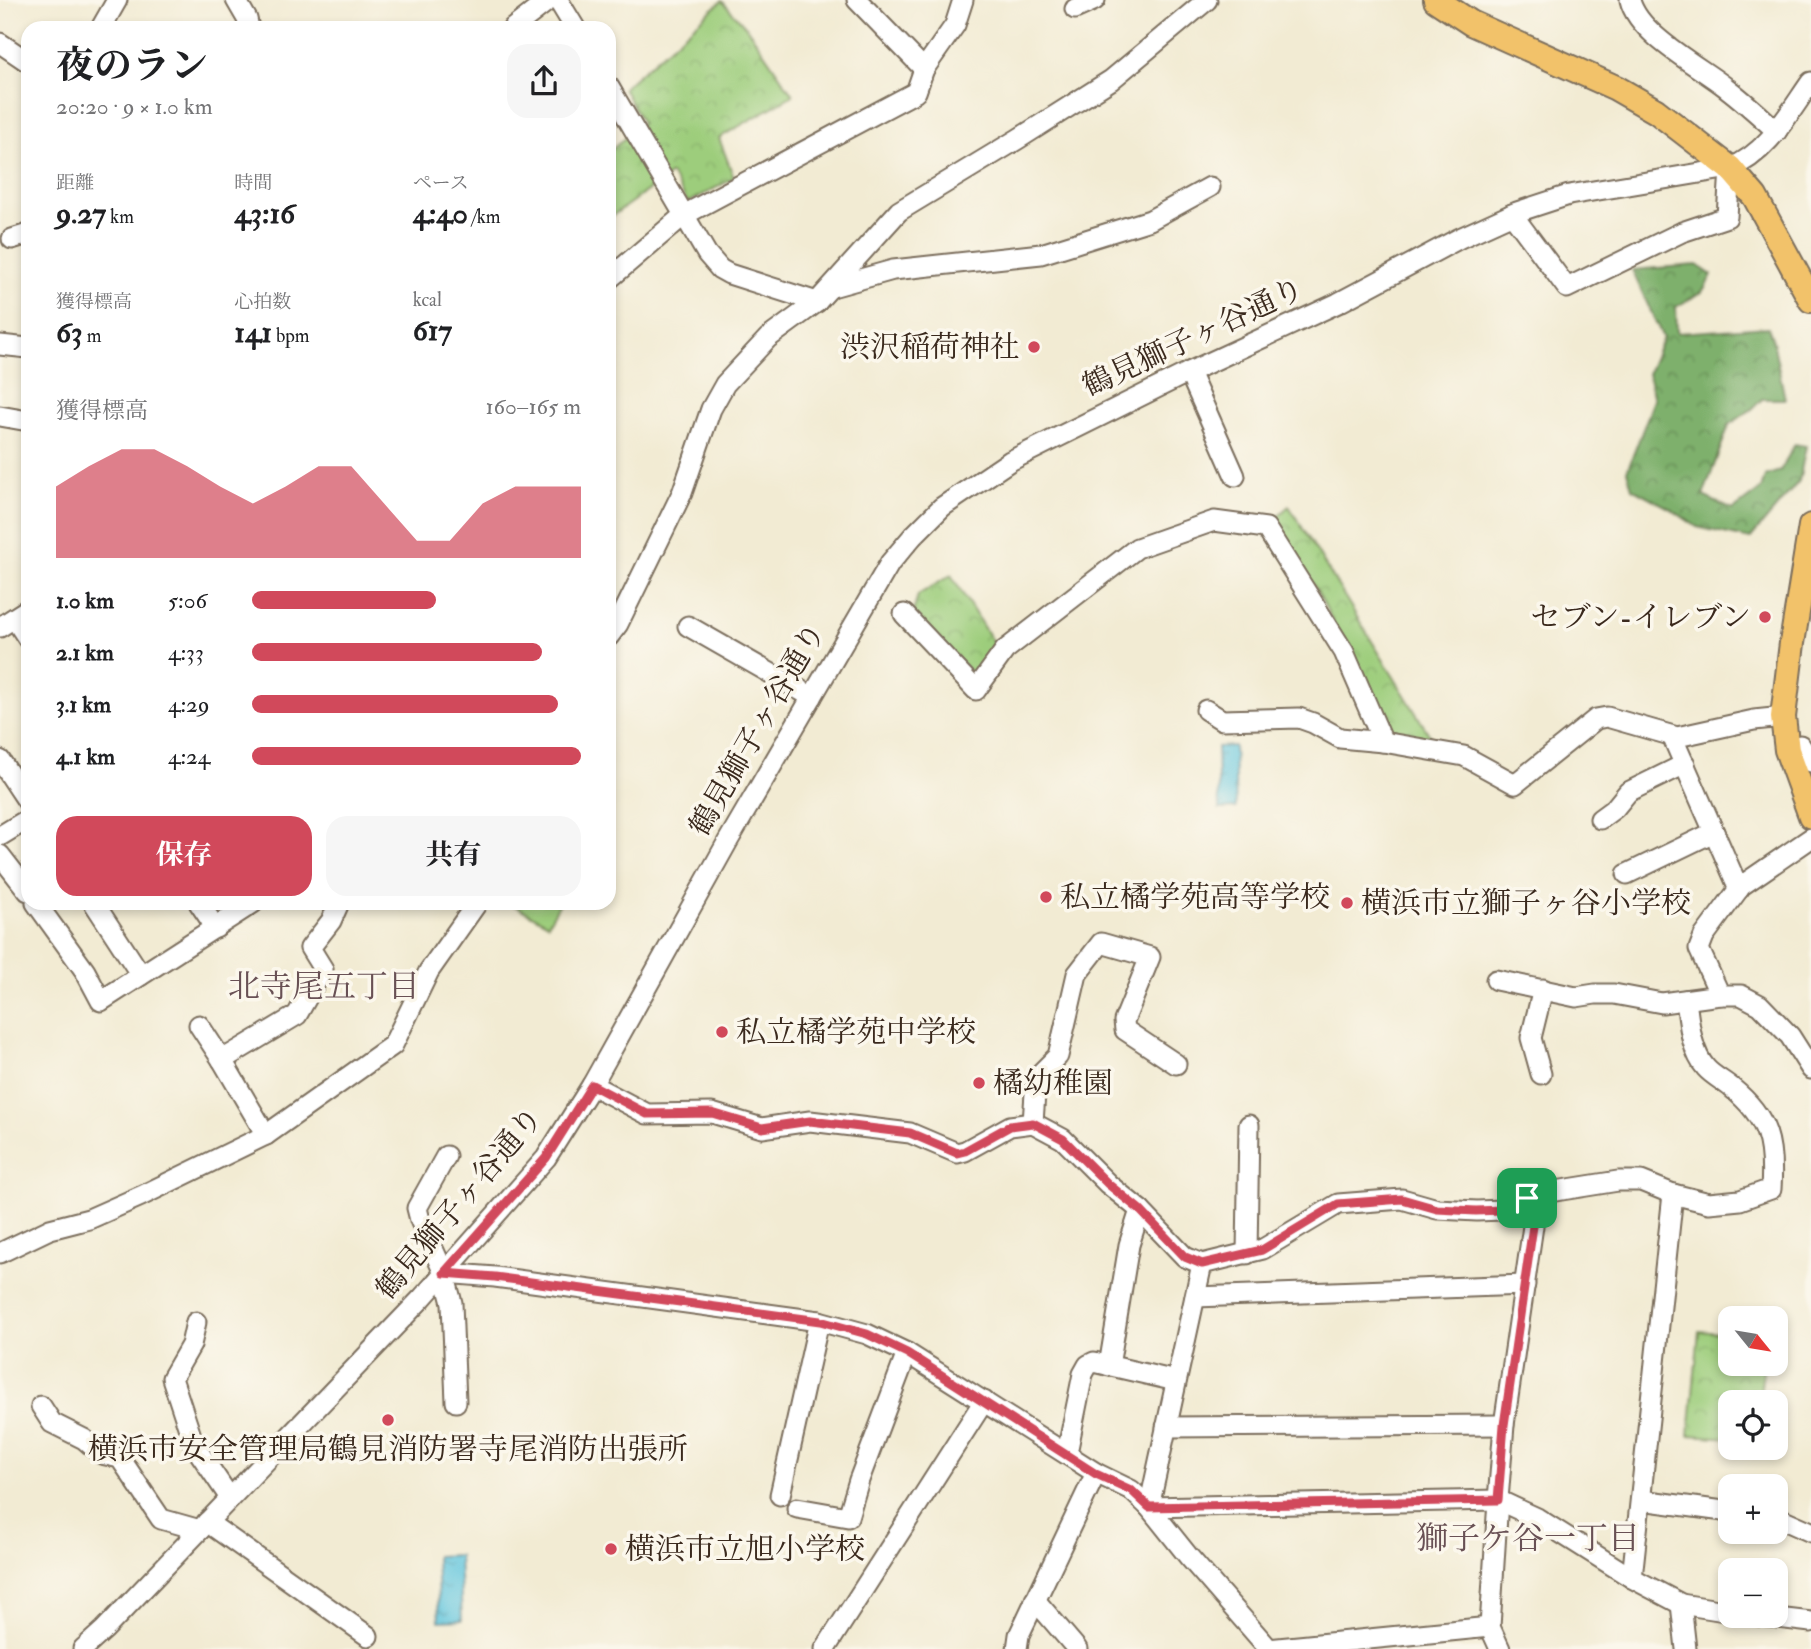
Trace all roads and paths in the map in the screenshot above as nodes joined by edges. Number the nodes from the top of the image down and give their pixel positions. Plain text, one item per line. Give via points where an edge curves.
1 (117, 0) edge
2 (236, 0) edge
3 (549, 0) edge
4 (558, 0) edge
5 (857, 0) edge
6 (963, 0) edge
7 (1095, 0) edge
8 (1207, 0) edge
9 (1436, 0) edge
10 (1630, 0) edge
11 (1075, 9) dead end
12 (106, 21) edge
13 (247, 21) edge
14 (522, 21) edge
15 (571, 21) edge
16 (0, 43) edge
17 (21, 57) edge
18 (924, 69) junction
19 (1811, 82) edge
20 (616, 99) edge
21 (1777, 131) junction
22 (1730, 168) junction
23 (1210, 187) dead end
24 (1512, 214) junction
25 (684, 215) junction
26 (616, 270) edge
27 (832, 287) junction
28 (1811, 300) edge
29 (817, 302) junction
30 (0, 345) edge
31 (21, 347) edge
32 (1189, 372) junction
33 (0, 416) edge
34 (21, 420) edge
35 (1235, 476) dead end
36 (1811, 526) edge
37 (904, 614) dead end
38 (688, 626) dead end
39 (616, 627) edge
40 (812, 697) junction
41 (1206, 710) dead end
42 (1783, 717) junction
43 (1672, 736) junction
44 (1383, 742) junction
45 (1787, 750) junction
46 (0, 760) edge
47 (1811, 762) edge
48 (1685, 764) junction
49 (21, 792) edge
50 (1811, 816) edge
51 (1600, 819) dead end
52 (21, 823) edge
53 (1714, 832) junction
54 (1, 834) edge
55 (1811, 838) edge
56 (0, 855) edge
57 (1628, 874) dead end
58 (21, 882) edge
59 (1739, 889) junction
60 (41, 910) edge
61 (99, 910) edge
62 (204, 910) edge
63 (242, 910) edge
64 (336, 910) edge
65 (472, 910) edge
66 (215, 928) junction
67 (141, 975) junction
68 (1496, 980) dead end
69 (1543, 989) junction
70 (1720, 995) junction
71 (1686, 1000) junction
72 (199, 1025) dead end
73 (222, 1060) junction
74 (1176, 1064) dead end
75 (1811, 1069) edge
76 (1541, 1074) dead end
77 (592, 1085) junction
78 (1033, 1123) junction
79 (1249, 1125) dead end
80 (266, 1135) junction
81 (446, 1156) dead end
82 (1673, 1194) junction
83 (1527, 1198) junction
84 (1140, 1210) junction
85 (0, 1253) edge
86 (1247, 1254) junction
87 (1202, 1264) junction
88 (444, 1273) junction
89 (1525, 1285) junction
90 (1195, 1297) junction
91 (820, 1321) junction
92 (196, 1322) dead end
93 (907, 1353) junction
94 (1109, 1366) junction
95 (1176, 1381) junction
96 (984, 1401) junction
97 (456, 1402) dead end
98 (41, 1406) dead end
99 (1504, 1425) junction
100 (1166, 1427) junction
101 (1067, 1453) junction
102 (1096, 1474) junction
103 (780, 1495) dead end
104 (230, 1498) junction
105 (1498, 1500) junction
106 (1641, 1500) junction
107 (1149, 1507) junction
108 (797, 1508) dead end
109 (1718, 1510) edge
110 (1788, 1522) edge
111 (203, 1526) junction
112 (1811, 1532) edge
113 (1632, 1578) junction
114 (1035, 1600) junction
115 (1681, 1604) junction
116 (1718, 1610) edge
117 (1788, 1619) edge
118 (1811, 1622) edge
119 (1490, 1627) junction
120 (368, 1636) dead end
121 (83, 1649) edge
122 (825, 1649) edge
123 (1017, 1649) edge
124 (1077, 1649) edge
125 (1268, 1649) edge
126 (1500, 1649) edge
127 (1686, 1649) edge

1 - 12 street
2 - 13 street
3 - 14 street
4 - 15 street
5 - 18 street
6 - 18 street via 955,25
7 - 11 street
8 - 27 street via 1111,80 899,211
9 - 22 main road via 1471,23 1616,88 1656,111
10 - 21 street via 1633,12 1656,35
16 - 17 street
18 - 25 street via 916,92
19 - 21 street
20 - 25 street
21 - 22 street via 1743,163
22 - 24 street, 鶴見獅子ヶ谷通り via 1569,195
22 - 24 street via 1727,217 1682,232 1567,288
22 - 28 main road via 1755,197
23 - 27 street via 1150,220 1041,254 893,270
24 - 32 street, 鶴見獅子ヶ谷通り
25 - 26 street
25 - 29 street via 720,269
27 - 29 street
29 - 39 street via 768,338 726,383 711,409 682,492
30 - 31 street
32 - 35 street
32 - 40 street, 鶴見獅子ヶ谷通り via 1010,461 942,507 890,563
33 - 34 street
36 - 42 main road
37 - 44 street via 976,690 1005,650 1137,548 1214,522 1266,528 1344,652
38 - 40 street
40 - 77 street, 鶴見獅子ヶ谷通り
41 - 44 street via 1222,720 1299,718 1340,738
42 - 43 street
42 - 45 main road
43 - 44 street via 1607,717 1596,719 1515,784 1464,756
43 - 48 street
45 - 47 street via 1800,745
45 - 50 main road
46 - 49 street
48 - 51 street via 1628,792
48 - 53 street
52 - 54 street
53 - 57 street
53 - 59 street
55 - 59 street
56 - 58 street
59 - 70 street via 1699,949
60 - 67 street via 101,1001
61 - 67 street
62 - 66 street
63 - 66 street
64 - 73 street via 310,948 323,969 297,1014
65 - 80 street via 429,971 393,1045
66 - 67 street
68 - 69 street
69 - 71 street via 1576,997 1614,994 1662,1003
69 - 76 street via 1531,1038
70 - 71 street
70 - 75 street via 1741,995 1760,1005 1790,1036
71 - 82 street via 1700,1058 1763,1120 1773,1161 1771,1189 1740,1200 1709,1203
72 - 73 street
73 - 80 street
74 - 78 street via 1125,1030 1124,1021 1150,957 1101,943 1077,974 1058,1056 1036,1078
77 - 78 street via 647,1114 712,1113 762,1128 810,1121 910,1133 957,1153 1010,1126
77 - 88 street, 鶴見獅子ヶ谷通り via 546,1158
78 - 84 street via 1063,1139
79 - 86 street
80 - 85 street via 141,1196 89,1219 50,1229
81 - 88 street via 417,1208
82 - 83 street via 1641,1181 1618,1181
82 - 106 street
83 - 86 street via 1502,1210 1476,1211 1437,1209 1402,1199 1338,1204 1262,1250
83 - 89 street via 1533,1226
84 - 87 street via 1185,1257
84 - 94 street via 1129,1245
86 - 87 street
87 - 90 street
88 - 91 street
88 - 97 street via 452,1303
88 - 104 street, 鶴見獅子ヶ谷通り
89 - 90 street
89 - 99 street
90 - 95 street
91 - 93 street via 867,1334
91 - 103 street
92 - 104 street via 191,1345 172,1378 194,1445
93 - 96 street
93 - 108 street via 848,1517
94 - 95 street
94 - 101 street via 1087,1365
95 - 100 street
96 - 101 street
96 - 122 street
98 - 111 street via 52,1423 84,1439 101,1454 120,1458 161,1519
99 - 100 street
99 - 105 street
100 - 107 street
101 - 102 street
102 - 107 street via 1131,1490
102 - 114 street
104 - 111 street, 鶴見獅子ヶ谷通り
105 - 107 street
105 - 113 street via 1537,1518
105 - 119 street
106 - 109 street
106 - 113 street
107 - 125 street
110 - 112 street
111 - 120 street
111 - 121 street, 鶴見獅子ヶ谷通り
113 - 115 street
114 - 123 street
114 - 124 street
115 - 116 street
115 - 127 street
117 - 118 street
119 - 125 street
119 - 126 street

